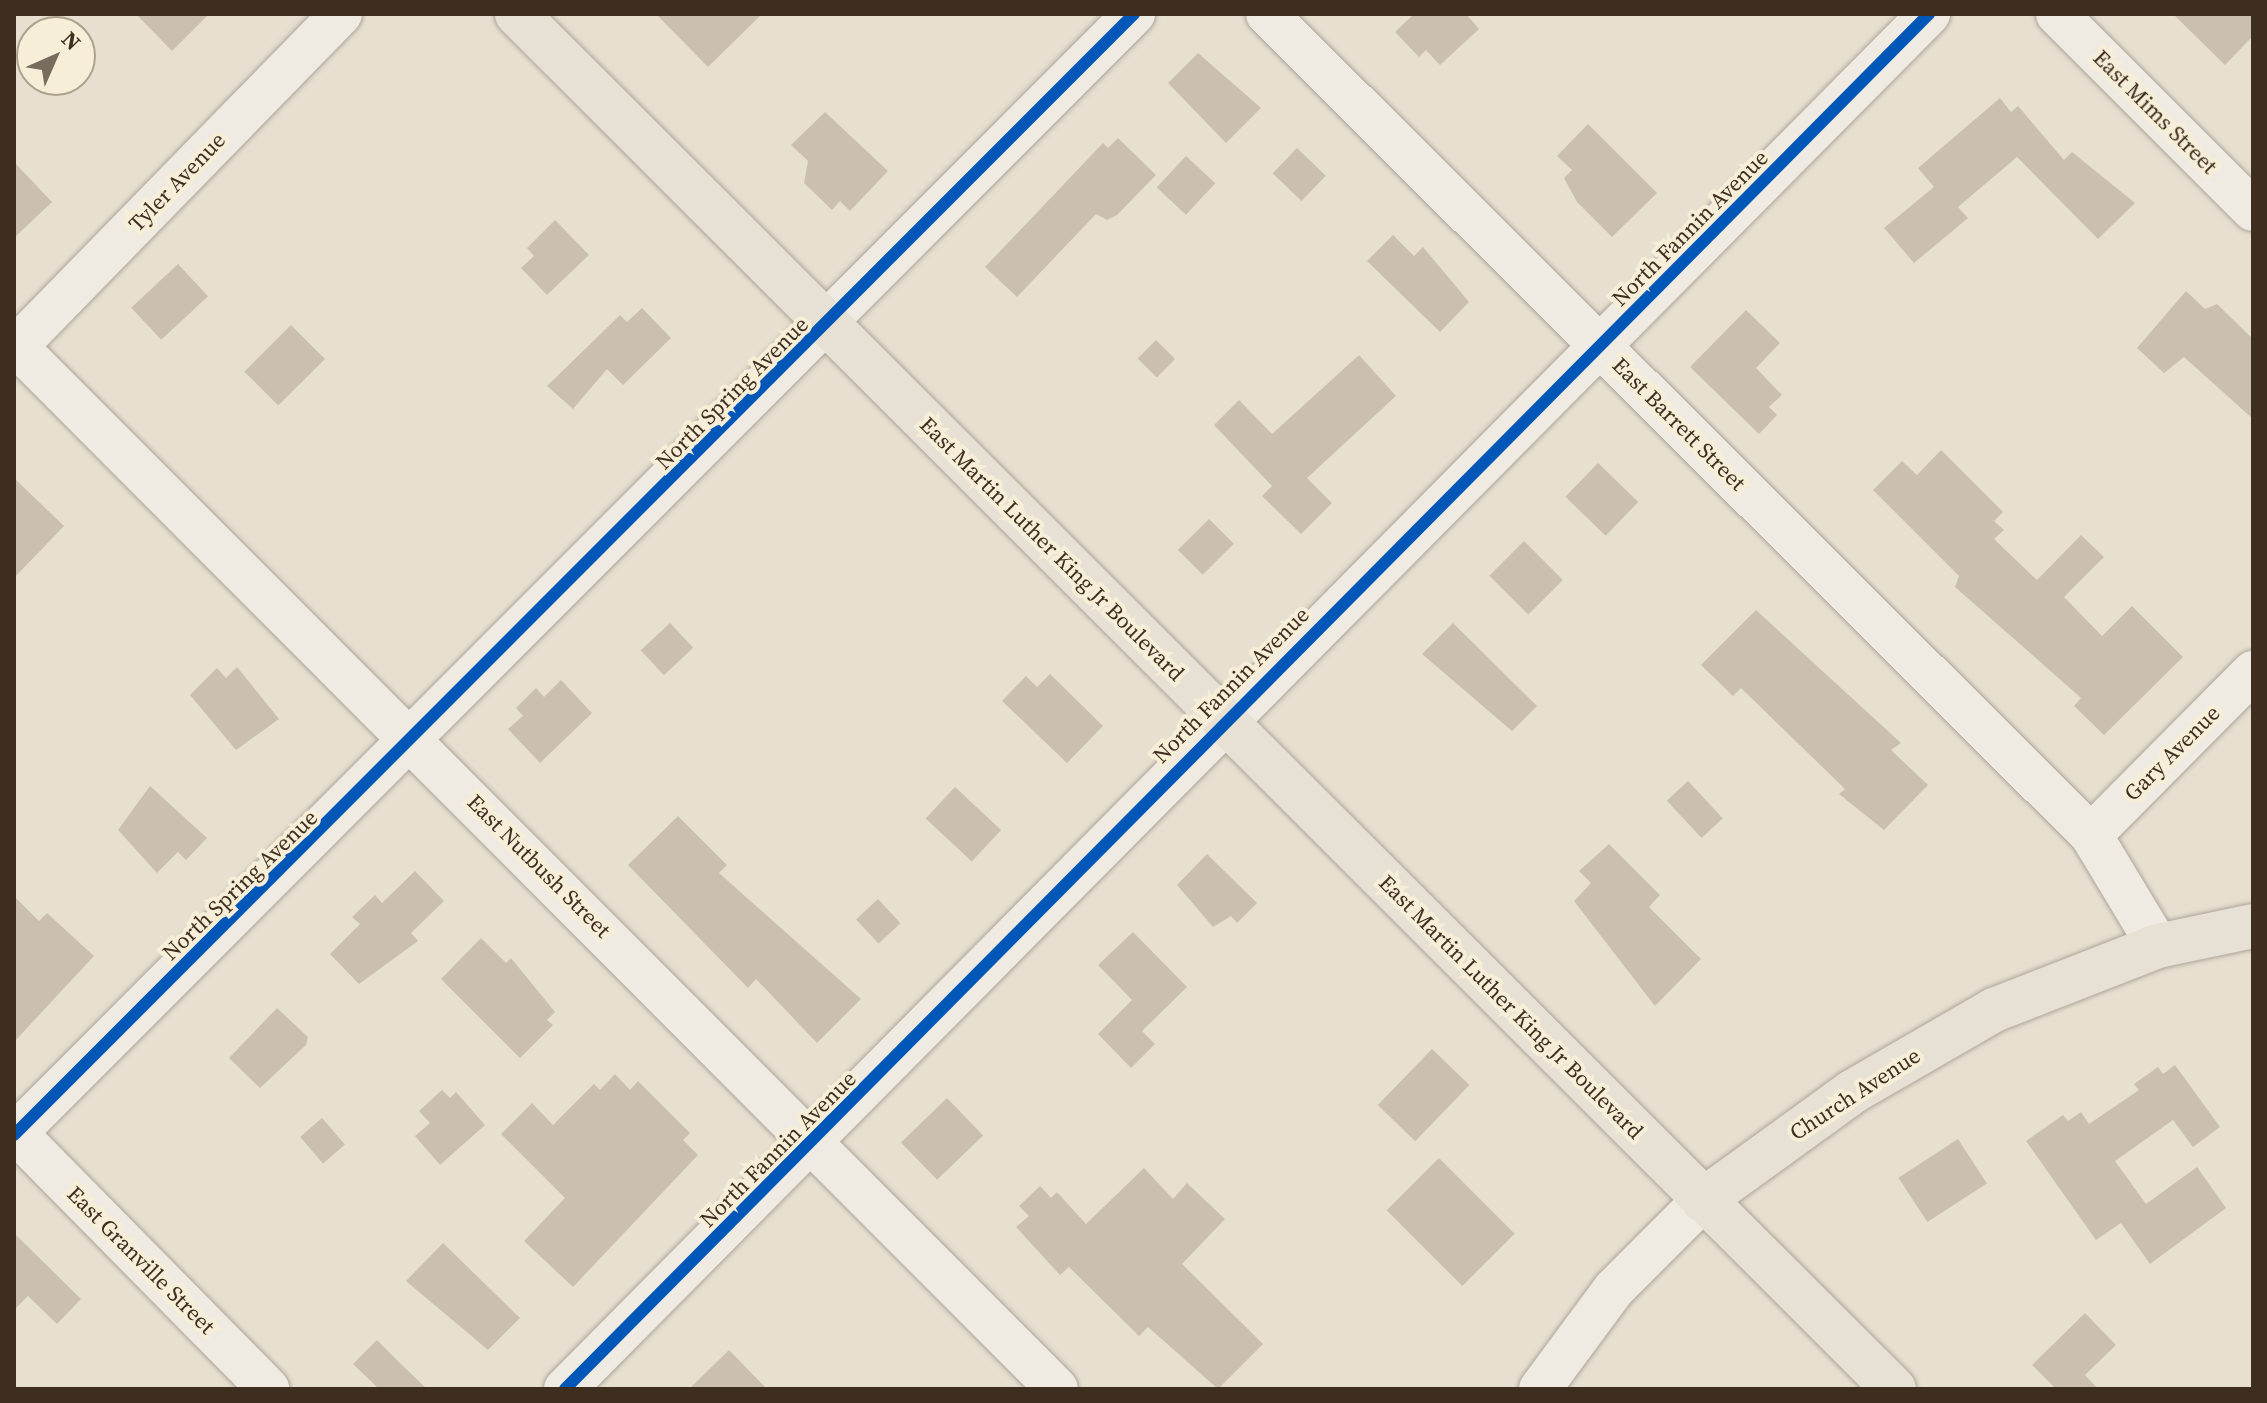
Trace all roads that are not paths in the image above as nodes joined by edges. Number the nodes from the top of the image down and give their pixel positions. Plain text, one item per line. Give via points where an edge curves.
1 (341, 14) edge
2 (517, 14) edge
3 (1134, 14) edge
4 (1267, 14) edge
5 (1929, 14) edge
6 (2057, 14) edge
7 (2253, 210) edge
8 (829, 325) junction
9 (15, 347) edge
10 (1602, 347) junction
11 (2253, 672) edge
12 (1223, 720) junction
13 (415, 741) junction
14 (2091, 835) junction
15 (2253, 926) edge
16 (2158, 946) junction
17 (15, 1133) edge
18 (813, 1144) junction
19 (1703, 1200) junction
20 (268, 1389) edge
21 (565, 1389) edge
22 (1057, 1389) edge
23 (1540, 1389) edge
24 (1894, 1389) edge

1 - 9 street, Tyler Avenue
2 - 8 main road, East Martin Luther King Jr Boulevard
3 - 8 street, North Spring Avenue
4 - 10 street, East Barrett Street
5 - 10 street, North Fannin Avenue
6 - 7 street, East Mims Street
8 - 12 main road, East Martin Luther King Jr Boulevard
8 - 13 street, North Spring Avenue
9 - 13 street, East Nutbush Street
10 - 12 street, North Fannin Avenue
10 - 14 street, East Barrett Street
11 - 14 street, Gary Avenue
12 - 18 street, North Fannin Avenue
12 - 19 main road, East Martin Luther King Jr Boulevard
13 - 17 street, North Spring Avenue
13 - 18 street, East Nutbush Street
14 - 16 street, East Barrett Street
15 - 16 main road, Church Avenue
16 - 19 main road, Church Avenue via 2053,983 1932,1044
17 - 20 street, East Granville Street
18 - 21 street, North Fannin Avenue
18 - 22 street, East Nutbush Street
19 - 23 street, Church Avenue via 1614,1289
19 - 24 main road, East Martin Luther King Jr Boulevard

